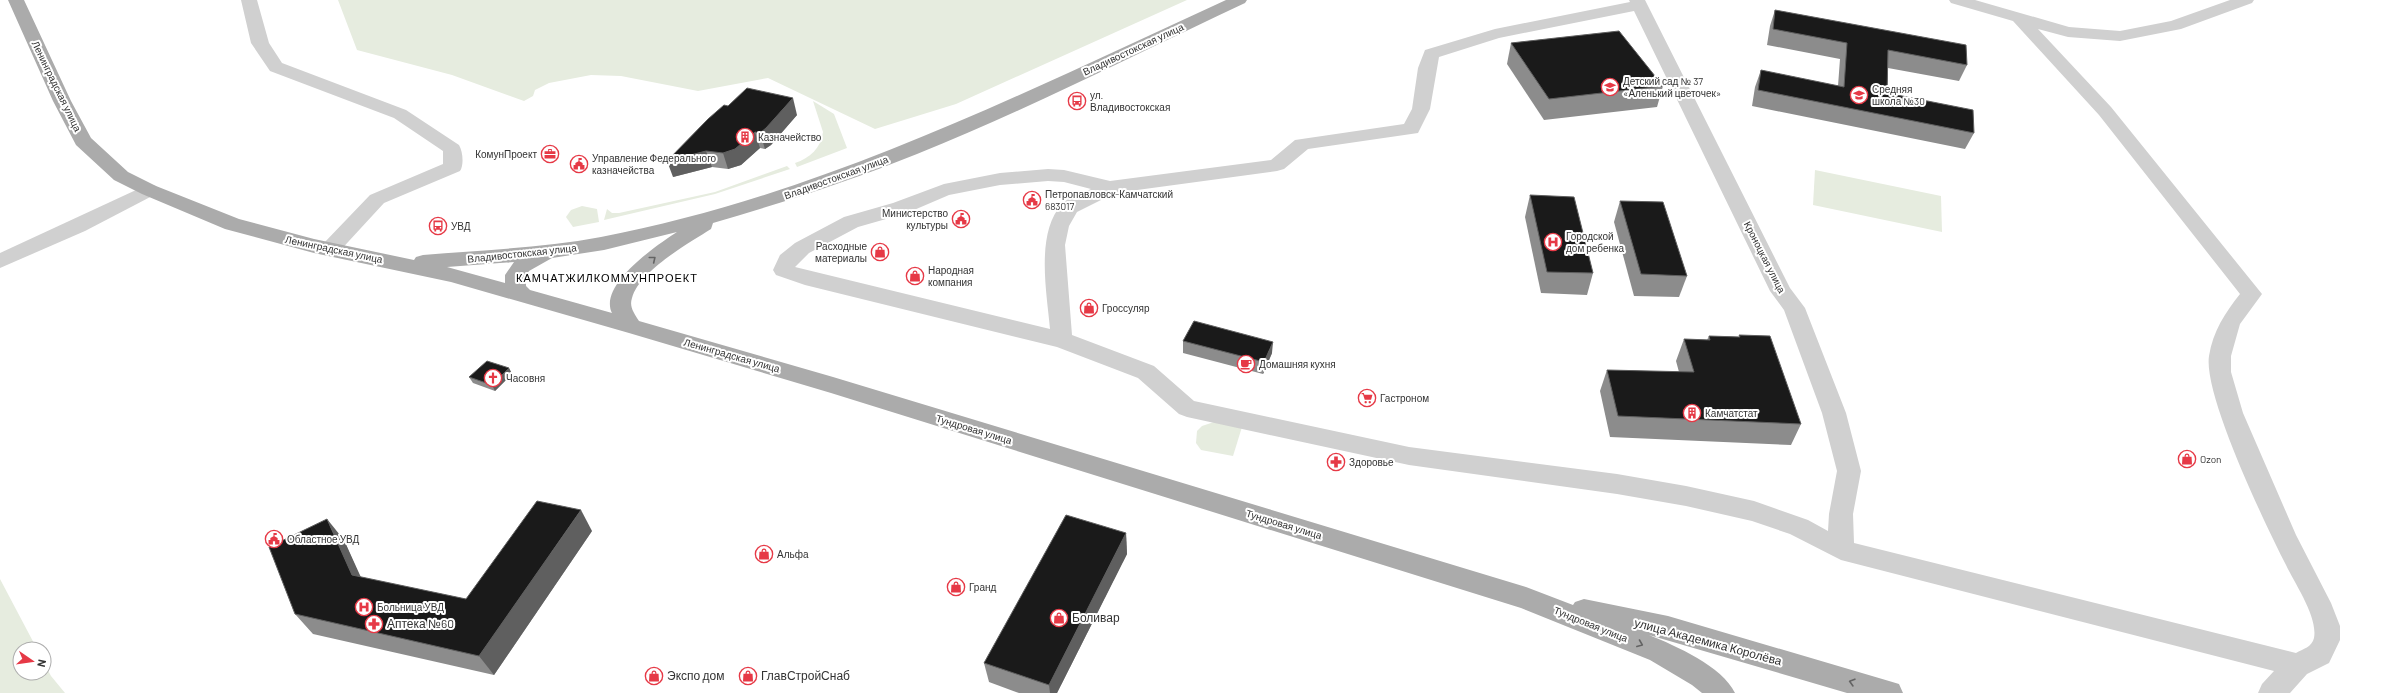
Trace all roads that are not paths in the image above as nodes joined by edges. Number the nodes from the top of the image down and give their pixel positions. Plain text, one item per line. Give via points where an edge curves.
1 (16, 0) edge
2 (249, 0) edge
3 (1239, 0) edge
4 (1957, 0) edge
5 (2246, 0) edge
6 (1638, 2) edge
7 (2017, 16) junction
8 (1110, 187) junction
9 (149, 190) junction
10 (716, 216) junction
11 (330, 249) junction
12 (562, 249) junction
13 (0, 261) edge
14 (406, 264) junction
15 (522, 295) junction
16 (631, 326) junction
17 (1062, 340) junction
18 (833, 385) joint
19 (1841, 550) junction
20 (1526, 598) junction
21 (2297, 665) junction
22 (1721, 693) edge
23 (1889, 693) edge
24 (2272, 693) edge

1 - 9 main road, Ленинградская улица via 83,141 121,176
2 - 11 street via 260,43 276,67 400,114 452,149 453,167 377,199
3 - 10 main road, Владивостокская улица via 918,146 775,199
4 - 7 street
5 - 7 street via 2175,25 2120,36 2068,32
6 - 8 street via 1495,34 1432,54 1427,68 1421,109 1411,128 1302,144 1277,165
6 - 19 street, Кроноцкая улица via 1781,291 1794,308 1834,413 1849,471 1841,514
7 - 21 street via 2105,110 2251,294 2230,322 2220,356 2220,372 2231,413 2284,537 2322,611 2327,626 2324,649 2319,655
8 - 17 street via 1069,208 1059,226 1055,245
8 - 17 street via 1064,176 1048,175 1000,179 944,190 900,208 851,222 802,248 783,266 784,272 805,278
9 - 11 main road, Ленинградская улица via 232,224
9 - 13 street
10 - 12 main road, Владивостокская улица via 602,243
16 -> 10 main road via 621,309 621,298 627,287 652,259
11 - 14 main road, Ленинградская улица
12 - 14 main road, Владивостокская улица
12 - 15 main road via 539,256 518,270 514,280
14 - 15 main road, Ленинградская улица
15 - 16 main road, Ленинградская улица
16 - 18 main road, Ленинградская улица
17 - 19 street via 1146,372 1187,408 1409,456 1686,496 1754,511 1799,527
18 - 20 main road, Тундровая улица
19 - 21 street
20 -> 22 main road, Тундровая улица via 1660,652 1702,676
23 -> 20 main road, улица Академика Королёва via 1668,628
21 - 24 street

